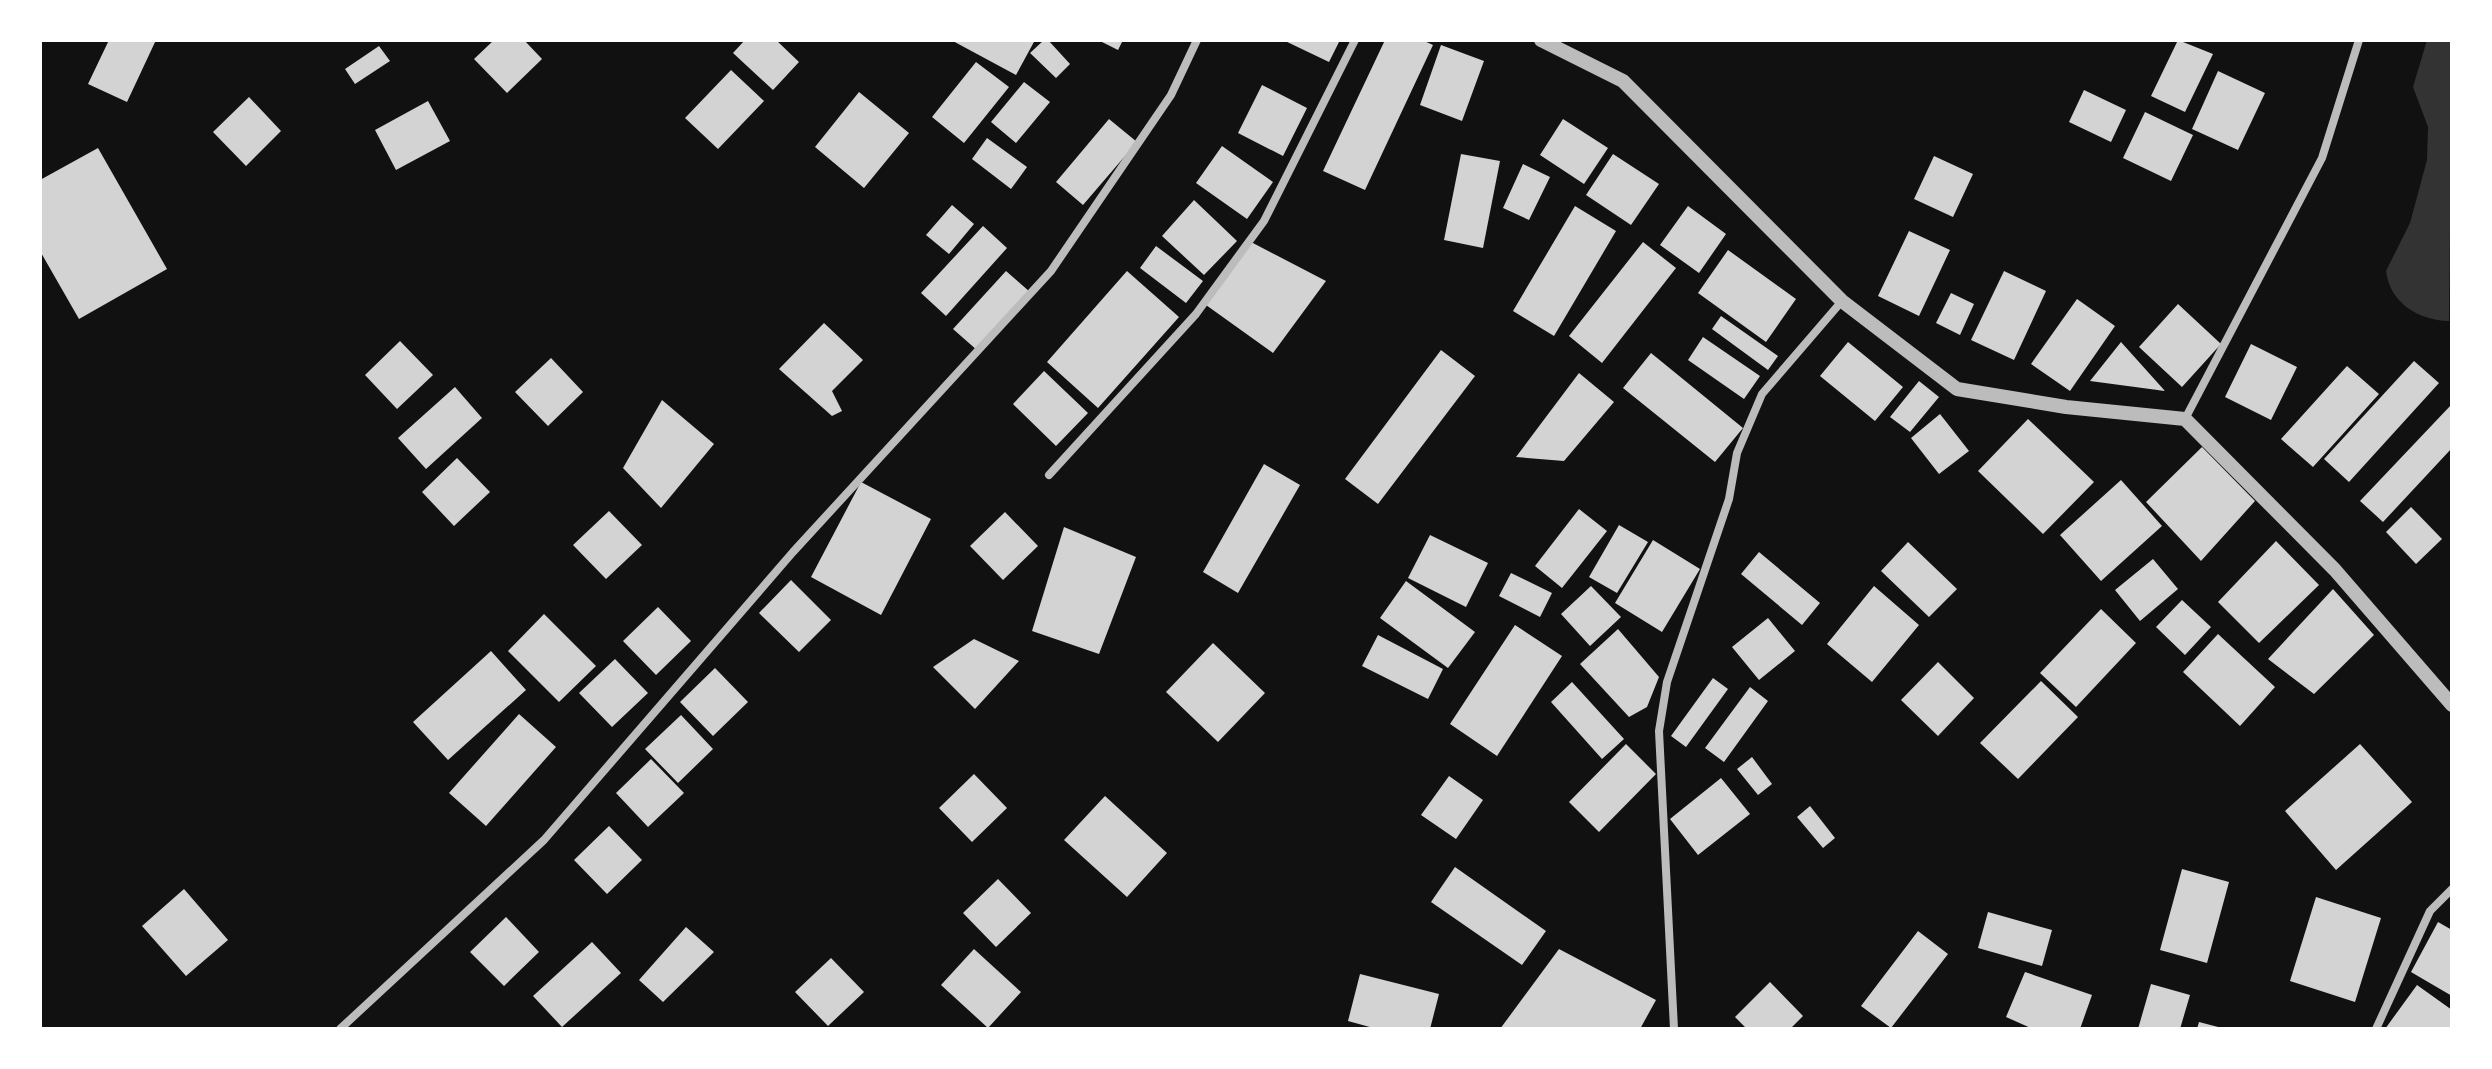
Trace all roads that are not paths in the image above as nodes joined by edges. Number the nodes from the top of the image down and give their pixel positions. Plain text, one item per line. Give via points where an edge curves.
1 (1197, 40) edge
2 (1355, 40) edge
3 (1541, 40) edge
4 (2359, 40) edge
5 (1842, 301) junction
6 (2185, 419) junction
7 (1049, 475) dead end
8 (2452, 705) edge
9 (2452, 889) edge
10 (340, 1029) edge
11 (1674, 1029) edge
12 (2376, 1029) edge

1 - 10 street via 1171,95 1051,271 793,552 544,840
2 - 7 street via 1264,221 1196,314
3 - 5 street via 1623,81
4 - 6 street via 2322,158
5 - 6 street via 1957,389
5 - 11 street via 1762,394 1737,453 1729,499 1667,682 1659,731
6 - 8 street via 2335,570
9 - 12 street via 2430,911

